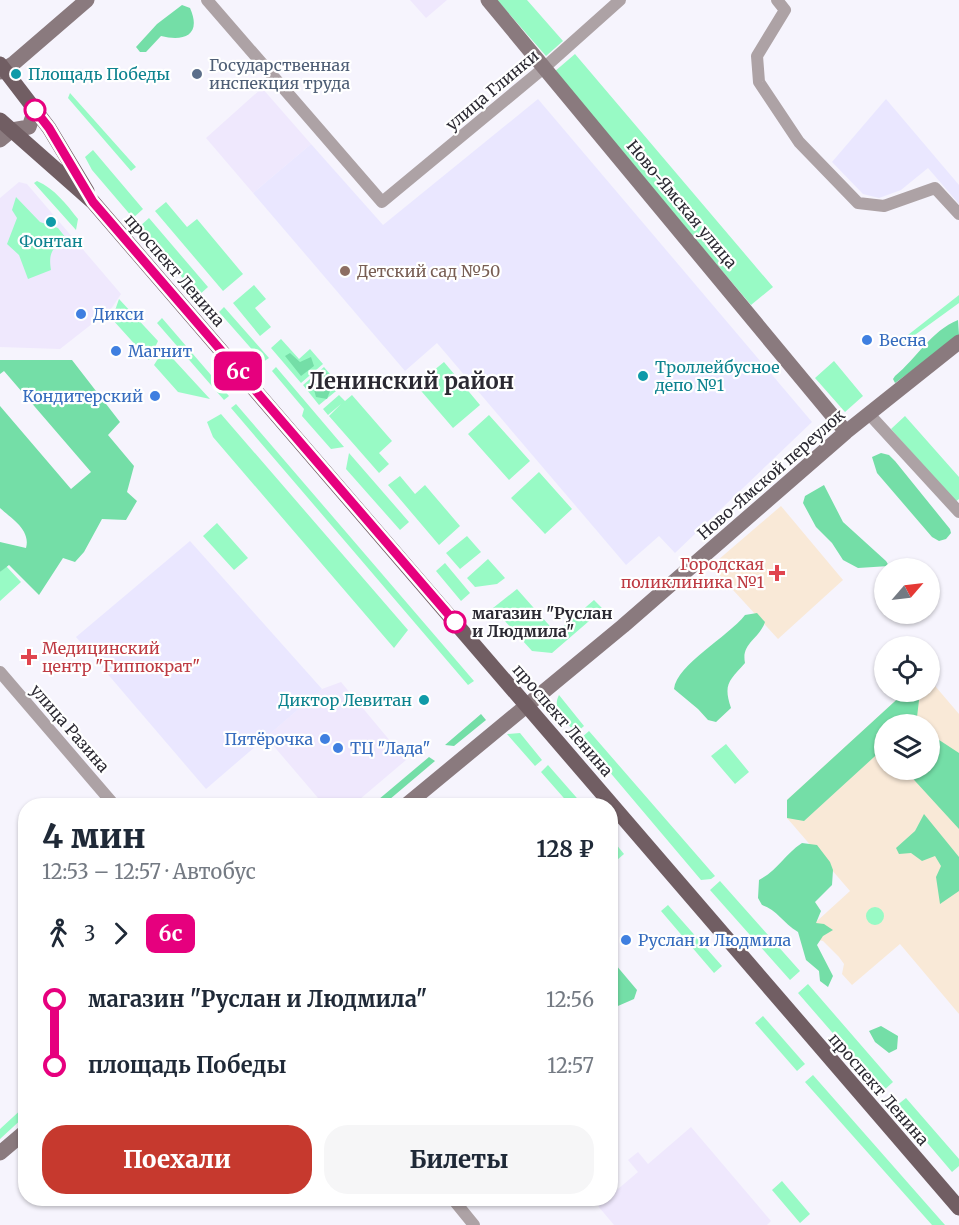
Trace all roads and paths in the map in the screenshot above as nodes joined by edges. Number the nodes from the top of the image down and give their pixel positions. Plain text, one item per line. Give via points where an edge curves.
1 (87, 0) edge
2 (207, 0) edge
3 (488, 0) edge
4 (620, 0) edge
5 (777, 0) edge
6 (545, 67) junction
7 (2, 69) edge
8 (35, 110) junction
9 (4, 130) edge
10 (93, 202) junction
11 (959, 214) edge
12 (959, 342) edge
13 (869, 414) junction
14 (846, 432) junction
15 (959, 512) edge
16 (0, 672) edge
17 (526, 705) junction
18 (108, 798) edge
19 (415, 798) edge
20 (606, 798) edge
21 (618, 812) edge
22 (18, 1137) edge
23 (0, 1152) edge
24 (459, 1206) edge
25 (959, 1208) edge
26 (474, 1225) edge

1 - 7 street
2 - 6 street, улица Глинки via 382,202
3 - 6 street, Ново-Ямская улица
4 - 6 street, улица Глинки
5 - 11 street via 785,10 757,56 759,82 800,142 858,203 884,206 935,188
6 - 14 street, Ново-Ямская улица
7 - 8 main road, проспект Ленина
8 - 9 street via 29,126
8 - 10 main road, проспект Ленина
9 - 10 main road, проспект Ленина
10 - 17 main road, проспект Ленина
12 - 13 street, Ново-Ямской переулок
13 - 14 street, Ново-Ямской переулок
13 - 15 street
14 - 17 street, Ново-Ямской переулок
16 - 18 street, улица Разина
17 - 19 street, Ново-Ямской переулок
17 - 20 main road, проспект Ленина
21 - 25 main road, проспект Ленина
22 - 23 street
24 - 26 street

